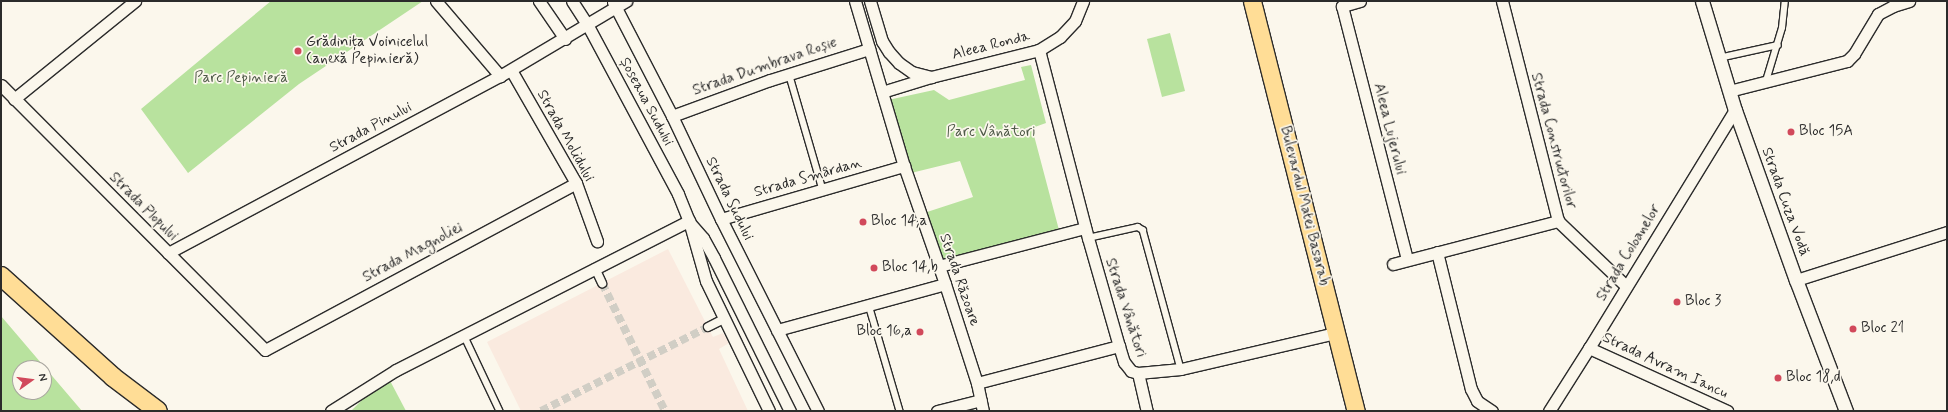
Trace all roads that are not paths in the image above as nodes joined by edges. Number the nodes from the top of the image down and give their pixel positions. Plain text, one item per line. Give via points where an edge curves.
1 (135, 1) edge
2 (436, 1) edge
3 (539, 1) edge
4 (572, 1) edge
5 (626, 1) edge
6 (855, 1) edge
7 (870, 1) edge
8 (1083, 1) edge
9 (1252, 1) edge
10 (1360, 1) edge
11 (1502, 1) edge
12 (1702, 1) edge
13 (1785, 1) edge
14 (1909, 1) edge
15 (615, 4) edge
16 (587, 24) junction
17 (565, 39) junction
18 (1778, 45) junction
19 (869, 48) junction
20 (1039, 50) junction
21 (1719, 58) junction
22 (511, 70) junction
23 (789, 73) junction
24 (500, 76) junction
25 (931, 77) junction
26 (1766, 82) junction
27 (1, 85) edge
28 (882, 92) junction
29 (1729, 92) junction
30 (14, 99) junction
31 (1735, 110) junction
32 (672, 116) junction
33 (904, 166) junction
34 (576, 183) junction
35 (823, 190) junction
36 (721, 219) junction
37 (689, 221) junction
38 (1558, 221) junction
39 (1947, 232) edge
40 (1087, 233) junction
41 (597, 241) dead end
42 (168, 252) junction
43 (1437, 252) junction
44 (1407, 260) junction
45 (1394, 264) dead end
46 (939, 266) junction
47 (595, 268) junction
48 (1, 276) edge
49 (1796, 280) junction
50 (602, 283) tunnel mouth
51 (945, 284) junction
52 (1626, 286) junction
53 (869, 305) junction
54 (724, 319) junction
55 (708, 327) tunnel mouth
56 (777, 330) junction
57 (1336, 333) junction
58 (464, 335) junction
59 (1119, 346) junction
60 (1590, 348) junction
61 (264, 350) joint
62 (1181, 369) junction
63 (1138, 373) junction
64 (113, 377) junction
65 (977, 384) junction
66 (982, 406) edge
67 (144, 411) edge
68 (158, 411) edge
69 (331, 411) edge
70 (500, 411) edge
71 (769, 411) edge
72 (790, 411) edge
73 (818, 411) edge
74 (900, 411) edge
75 (938, 411) edge
76 (1148, 411) edge
77 (1356, 411) edge
78 (1492, 411) edge
79 (1549, 411) edge
80 (1727, 411) edge
81 (1846, 411) edge

1 - 30 street
2 - 24 street
3 - 17 street
4 - 16 street, Șoseaua Sudului
5 - 15 street, Strada Pinului
6 - 19 street, Strada Răzoare
7 - 25 street, Aleea Ronda via 882,42 889,52 912,72
8 - 20 street, Aleea Ronda via 1075,21 1060,37
9 - 57 main road, Bulevardul Matei Basarab
10 - 44 street, Aleea Lujerului via 1342,6
11 - 38 street, Strada Constructorilor
12 - 21 street, Strada Cuza Vodă
13 - 18 lane
14 - 26 street via 1878,14 1847,61
15 - 16 street, Strada Pinului
15 - 32 street, Strada Sudului
16 - 17 street, Strada Pinului
16 - 37 street, Șoseaua Sudului via 678,194
17 - 22 street, Strada Pinului
18 - 21 lane
18 - 26 lane
19 - 23 street, Strada Dumbrava Roșie
19 - 28 street, Strada Răzoare
20 - 25 street, Aleea Ronda
20 - 40 street, Strada Vânători
21 - 29 street, Strada Cuza Vodă
22 - 24 street, Strada Pinului
22 - 34 street, Strada Molidului
23 - 32 street, Strada Dumbrava Roșie
23 - 35 lane
24 - 42 street, Strada Pinului
25 - 28 street, Aleea Ronda
26 - 29 street
27 - 30 street, Strada Plopului
28 - 33 street, Strada Răzoare
29 - 31 street, Strada Cuza Vodă
30 - 42 street, Strada Plopului
31 - 49 street, Strada Cuza Vodă
31 - 52 street, Strada Coloanelor
32 - 36 street, Strada Sudului
33 - 35 street, Strada Smârdan
33 - 46 street, Strada Răzoare
34 - 41 street, Strada Molidului
34 - 61 street, Strada Magnoliei
35 - 36 street, Strada Smârdan
36 - 56 street, Strada Sudului
37 - 47 street
37 - 54 street, Șoseaua Sudului via 706,281
37 - 72 street, Șoseaua Sudului via 703,238 714,258
38 - 43 street
38 - 52 street, Strada Constructorilor
39 - 49 street
40 - 46 street
40 - 59 street, Strada Vânători
40 - 62 lane via 1138,227 1143,230
42 - 61 street, Strada Plopului
43 - 44 street
43 - 78 street via 1471,390 1477,401
44 - 45 street
46 - 51 street, Strada Răzoare
47 - 50 street
47 - 58 street
48 - 64 highway
49 - 81 street, Strada Cuza Vodă
51 - 53 street
51 - 65 street, Strada Răzoare
52 - 60 street, Strada Coloanelor
53 - 56 street
53 - 74 lane
54 - 55 street
54 - 71 street, Șoseaua Sudului
56 - 73 street, Strada Sudului
57 - 62 street, Strada Vânători
57 - 77 main road, Bulevardul Matei Basarab
58 - 69 street via 387,375
58 - 70 lane
59 - 63 street, Strada Vânători via 1124,362 1131,371
59 - 65 street
60 - 79 street, Strada Coloanelor
60 - 80 street, Strada Avram Iancu
62 - 63 street, Strada Vânători
63 - 76 street
64 - 67 highway
64 - 68 highway
65 - 66 street, Strada Răzoare
66 - 75 street

